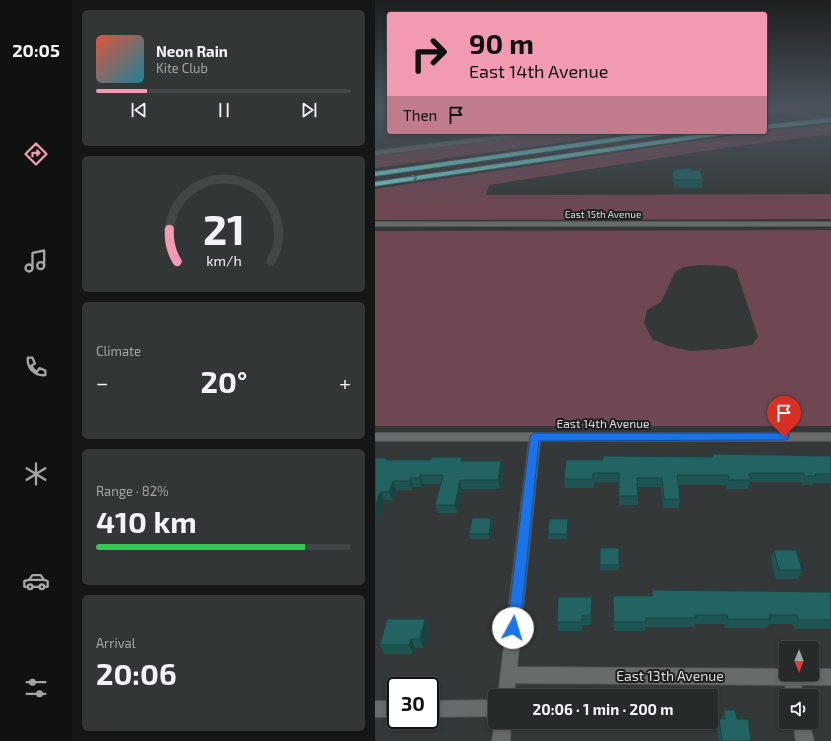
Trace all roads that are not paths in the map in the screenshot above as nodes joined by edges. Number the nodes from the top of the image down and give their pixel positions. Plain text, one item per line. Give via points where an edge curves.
1 (465, 142) edge
2 (601, 142) edge
3 (663, 142) edge
4 (375, 153) edge
5 (375, 174) edge
6 (375, 184) edge
7 (375, 224) edge
8 (831, 224) edge
9 (831, 436) edge
10 (375, 437) edge
11 (535, 437) junction
12 (508, 676) junction
13 (779, 677) edge
14 (819, 677) edge
15 (831, 677) edge
16 (507, 689) edge
17 (488, 708) edge
18 (375, 709) edge
19 (387, 709) edge
20 (439, 709) edge
21 (502, 729) edge
22 (802, 729) edge
23 (501, 741) edge
24 (805, 741) edge

1 - 4 street
2 - 5 highway
6 -> 3 highway
7 - 8 street, East 15th Avenue
9 - 11 street, East 14th Avenue
10 - 11 street, East 14th Avenue
11 - 12 street
12 - 13 street, East 13th Avenue
12 - 16 street
14 - 15 street, East 13th Avenue
17 - 20 street
18 - 19 street
21 - 23 street
22 - 24 street

